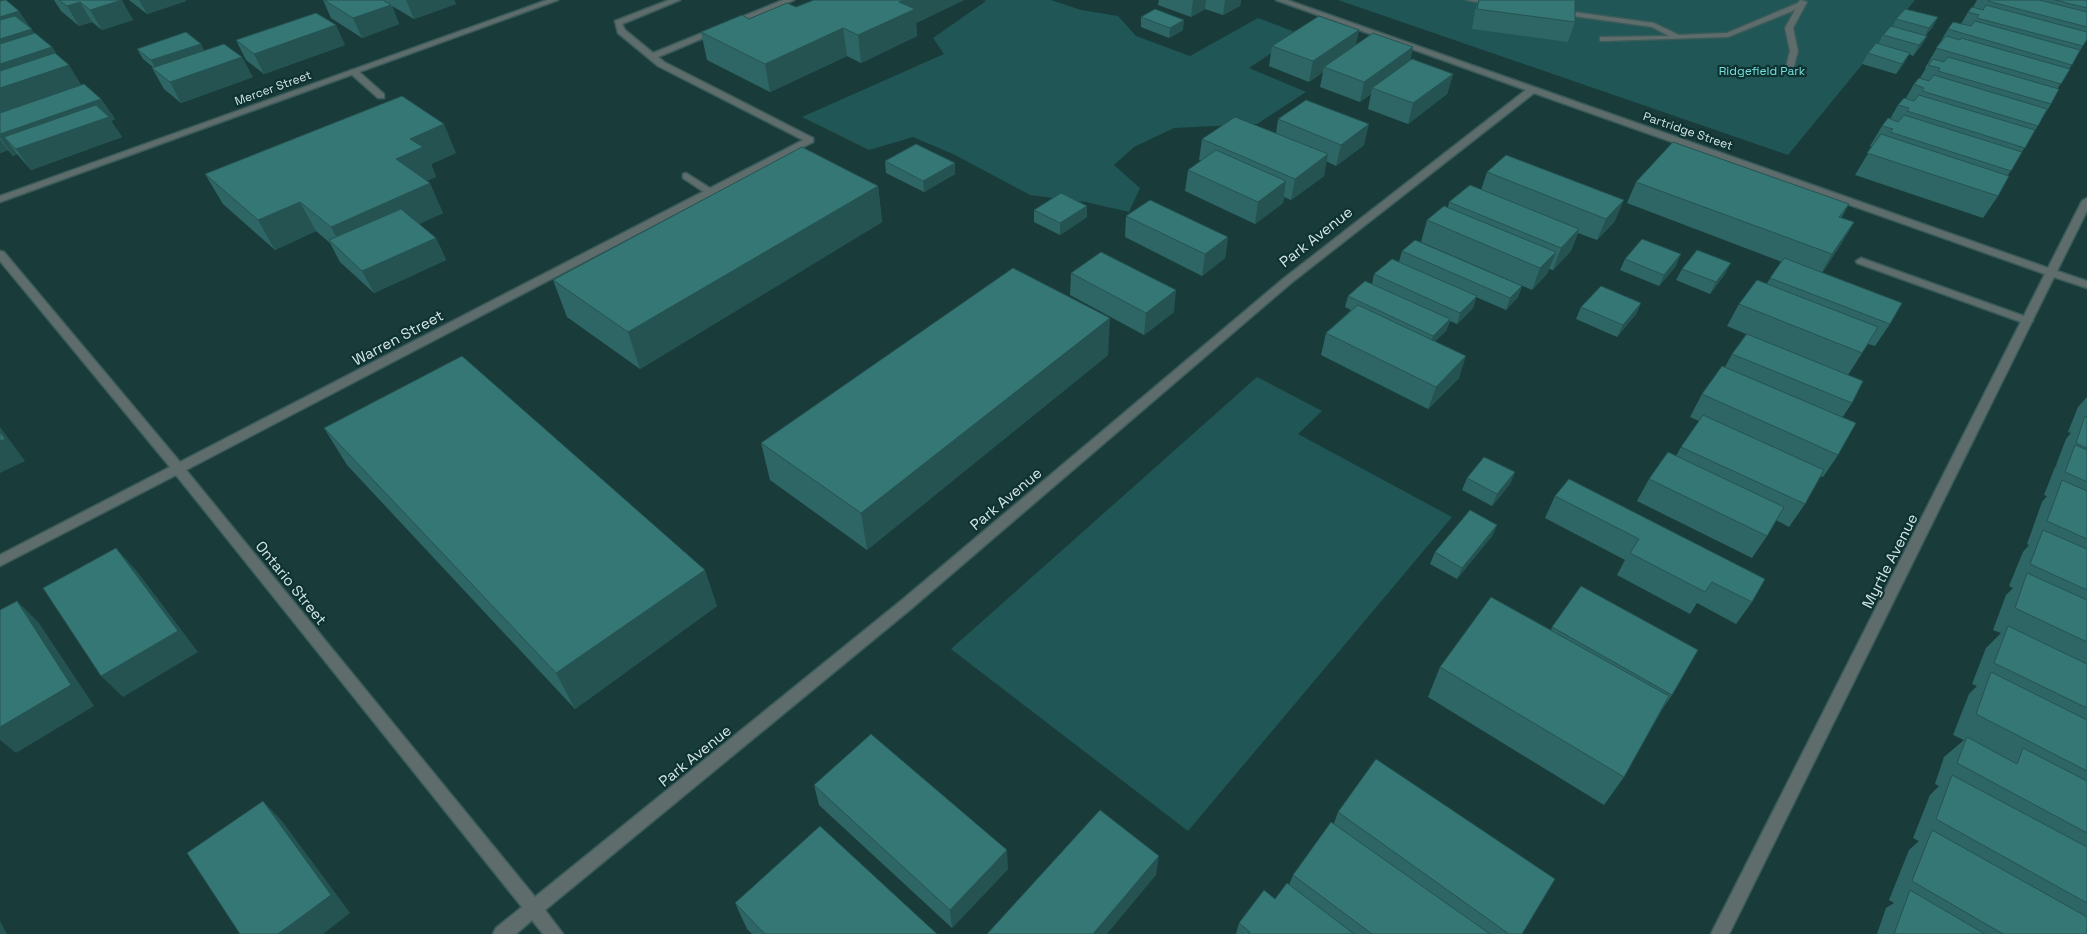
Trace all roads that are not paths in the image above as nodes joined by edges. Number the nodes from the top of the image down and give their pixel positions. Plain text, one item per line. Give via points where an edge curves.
1 (554, 0) edge
2 (676, 0) edge
3 (788, 0) edge
4 (1280, 0) edge
5 (1470, 0) edge
6 (1803, 3) edge
7 (1499, 4) edge
8 (1547, 11) edge
9 (1762, 21) junction
10 (1789, 28) junction
11 (1678, 38) junction
12 (1603, 39) dead end
13 (651, 57) junction
14 (1789, 70) dead end
15 (354, 72) junction
16 (1533, 89) junction
17 (381, 96) dead end
18 (686, 176) dead end
19 (710, 192) junction
20 (0, 199) edge
21 (2087, 201) edge
22 (0, 254) edge
23 (1861, 261) dead end
24 (2053, 273) junction
25 (2087, 285) edge
26 (2028, 321) junction
27 (179, 470) junction
28 (0, 561) edge
29 (533, 908) junction
30 (502, 934) edge
31 (554, 934) edge
32 (1720, 934) edge

1 - 15 street, Mercer Street
2 - 13 street via 618,23 621,31
3 - 13 street
4 - 16 street, Partridge Street
5 - 7 street
6 - 9 street
6 - 10 street
8 - 11 street via 1654,25
9 - 10 street via 1784,22
9 - 11 street via 1728,35
10 - 14 street via 1794,51
11 - 12 street
13 - 19 street, Warren Street via 810,140
15 - 17 street
15 - 20 street, Mercer Street
16 - 24 street, Partridge Street
16 - 29 street, Park Avenue via 1286,281 908,604
18 - 19 street
19 - 27 street, Warren Street
21 - 24 street, Myrtle Avenue
22 - 27 street, Ontario Street
23 - 26 street
24 - 25 street, Partridge Street
24 - 26 street, Myrtle Avenue
26 - 32 street, Myrtle Avenue
27 - 28 street, Warren Street
27 - 29 street, Ontario Street
29 - 30 street, Park Avenue
29 - 31 street, Ontario Street

